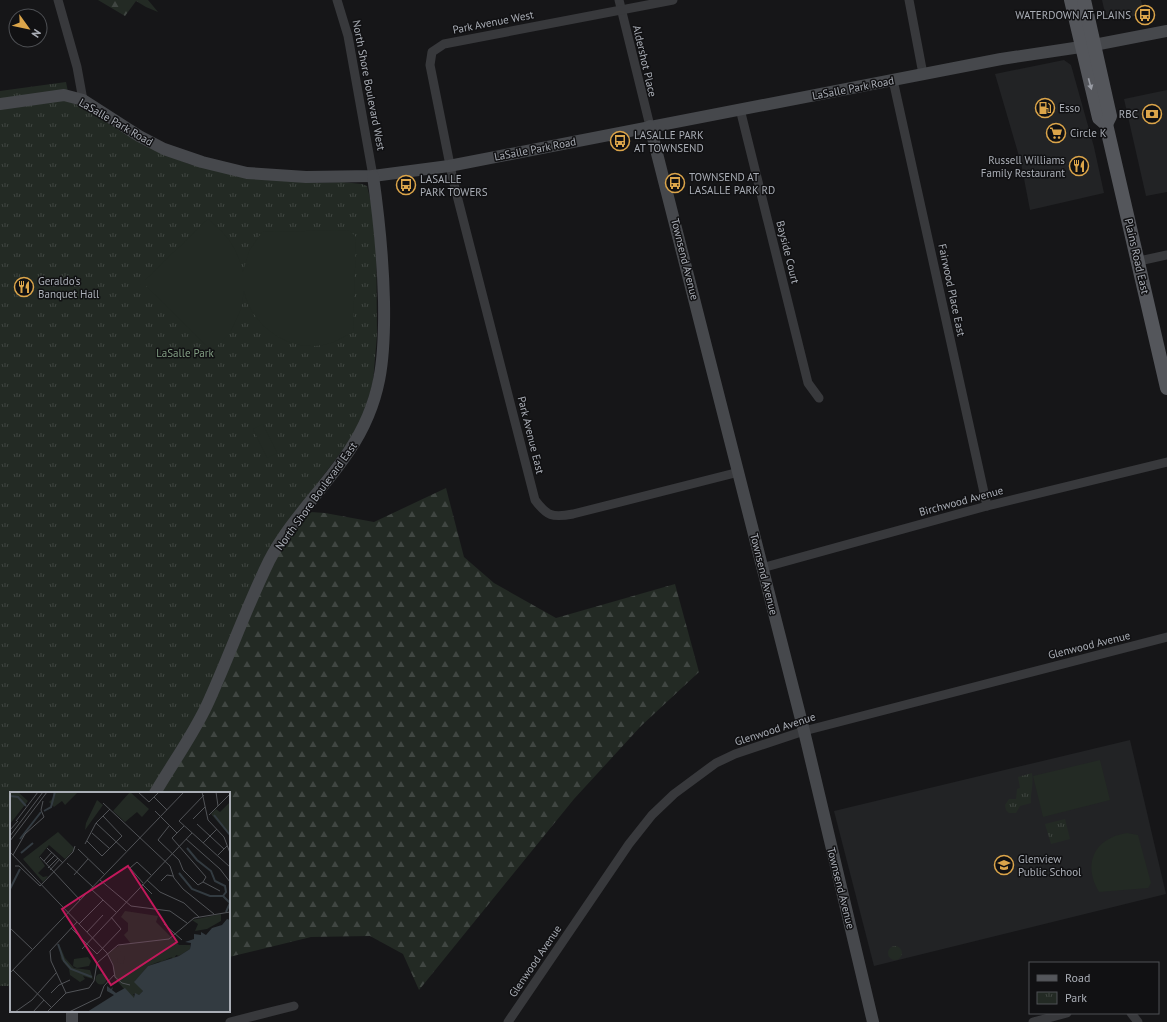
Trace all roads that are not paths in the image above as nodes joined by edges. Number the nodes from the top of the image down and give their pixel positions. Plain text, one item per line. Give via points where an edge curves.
1 (58, 0) edge
2 (337, 0) edge
3 (619, 0) edge
4 (673, 0) edge
5 (909, 0) edge
6 (1071, 0) edge
7 (1084, 0) edge
8 (621, 10) junction
9 (1167, 31) edge
10 (1088, 46) junction
11 (923, 74) junction
12 (893, 80) junction
13 (83, 100) junction
14 (0, 104) edge
15 (740, 109) junction
16 (650, 126) junction
17 (449, 166) junction
18 (373, 176) junction
19 (1167, 255) edge
20 (1139, 261) junction
21 (1167, 388) edge
22 (819, 398) dead end
23 (1167, 462) edge
24 (739, 472) junction
25 (987, 506) junction
26 (762, 568) junction
27 (1167, 637) edge
28 (804, 731) junction
29 (156, 792) edge
30 (294, 1006) dead end
31 (1063, 1014) edge
32 (230, 1022) edge
33 (508, 1022) edge
34 (873, 1022) edge
35 (1033, 1022) edge

1 - 13 street via 77,67
2 - 18 street, North Shore Boulevard West via 348,36
3 - 8 street, Aldershot Place
4 - 8 street, Park Avenue West
5 - 11 street
6 - 10 main road
7 - 10 main road
8 - 16 street, Aldershot Place
8 - 17 street, Park Avenue West via 444,44 432,52 430,65
9 - 10 street, LaSalle Park Road
10 - 11 street, LaSalle Park Road
10 - 20 main road, Plains Road East via 1099,118 1106,124
11 - 12 street, LaSalle Park Road
12 - 15 street, LaSalle Park Road
12 - 25 street, Fairwood Place East
13 - 14 street, LaSalle Park Road via 64,95
13 - 18 street, LaSalle Park Road via 139,136 164,149 202,162 247,173 306,178
15 - 16 street, LaSalle Park Road
15 - 22 street, Bayside Court via 808,383
16 - 17 street, LaSalle Park Road
16 - 24 street, Townsend Avenue
17 - 18 street, LaSalle Park Road
17 - 24 street, Park Avenue East via 535,500 543,511 556,517 573,514
18 - 29 street, North Shore Boulevard East via 383,253 384,335 383,366 372,407 350,451 290,528 270,560 206,707
19 - 20 street
20 - 21 main road, Plains Road East
23 - 25 street, Birchwood Avenue
24 - 26 street, Townsend Avenue
25 - 26 street, Birchwood Avenue
26 - 28 street, Townsend Avenue
27 - 28 street, Glenwood Avenue
28 - 33 street, Glenwood Avenue via 716,763 674,794 629,844
28 - 34 street, Townsend Avenue
30 - 32 street
31 - 35 street

